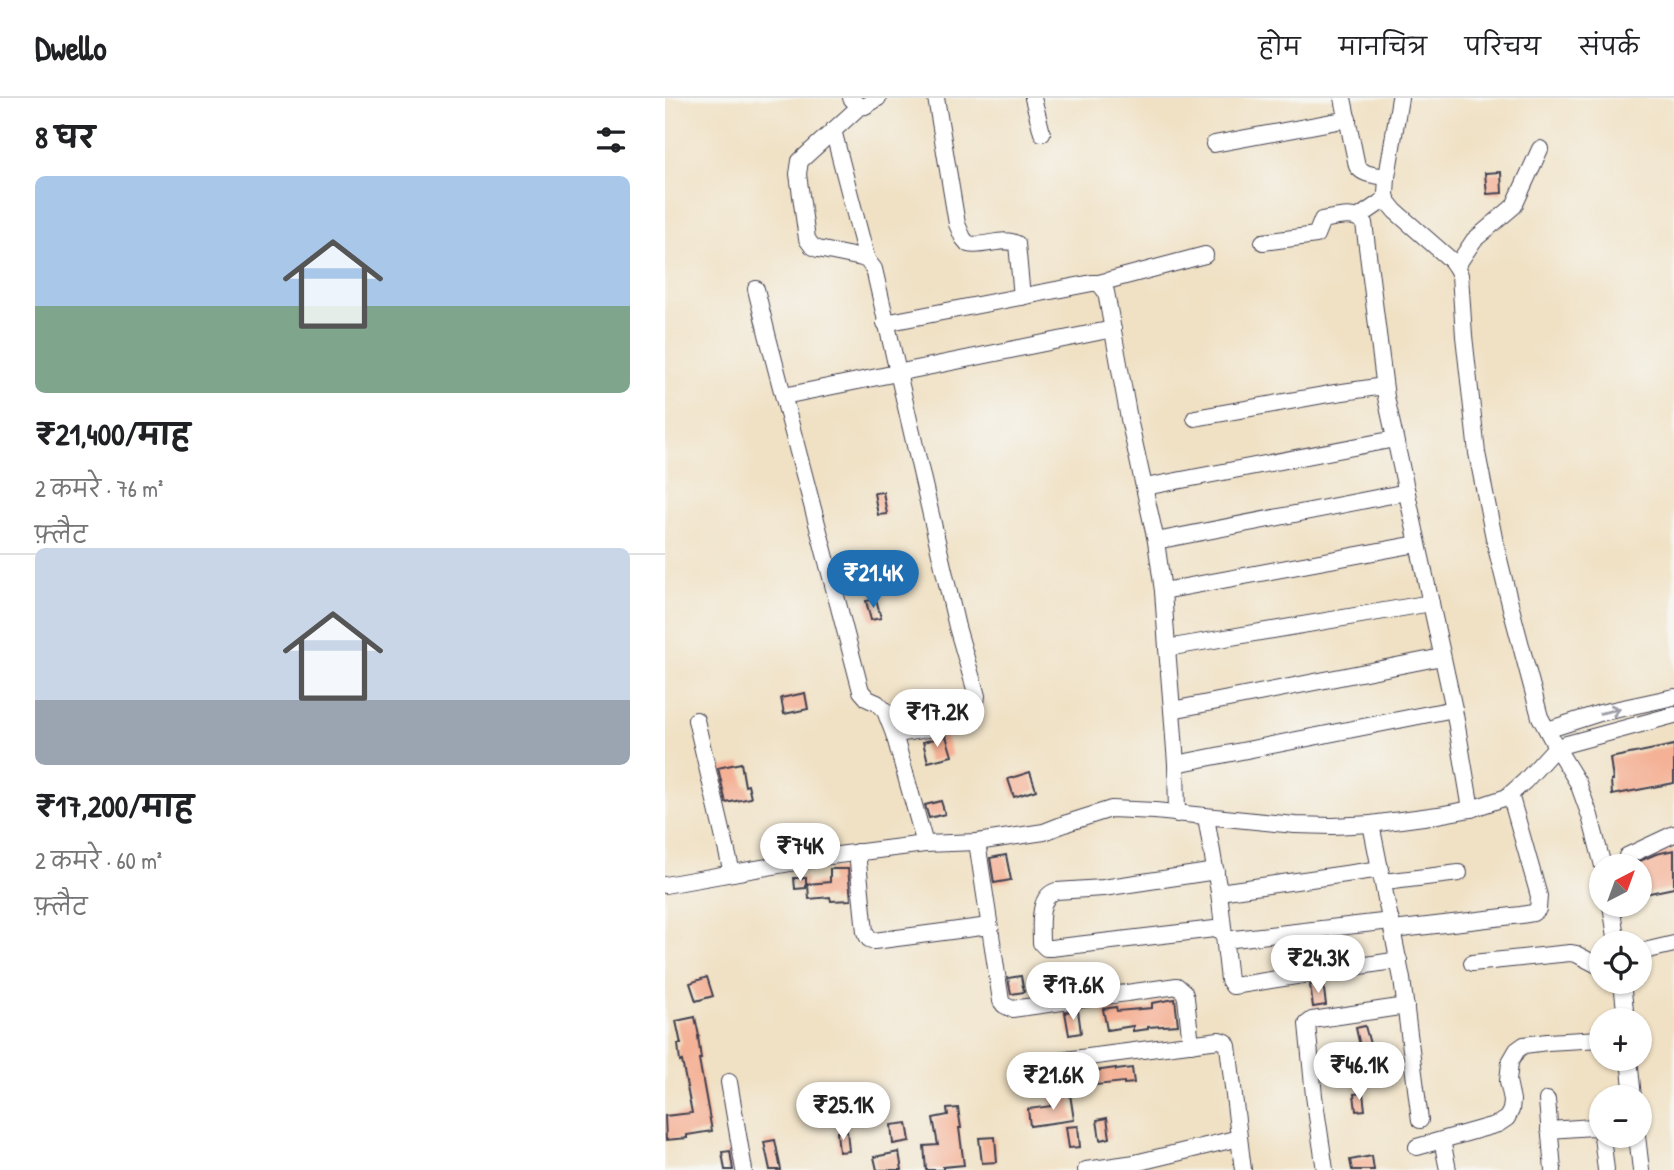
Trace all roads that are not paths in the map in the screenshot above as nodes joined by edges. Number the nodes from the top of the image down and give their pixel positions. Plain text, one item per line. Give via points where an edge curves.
1 (878, 98) edge
2 (936, 98) edge
3 (1033, 98) edge
4 (1343, 98) edge
5 (1401, 98) edge
6 (855, 102) edge
7 (1348, 118) junction
8 (834, 130) junction
9 (1042, 133) dead end
10 (1214, 144) dead end
11 (1540, 149) dead end
12 (1387, 177) junction
13 (1387, 198) junction
14 (1359, 217) junction
15 (1263, 242) dead end
16 (1205, 255) dead end
17 (867, 260) junction
18 (1456, 267) junction
19 (1099, 283) junction
20 (756, 289) dead end
21 (1022, 297) junction
22 (885, 323) junction
23 (1113, 329) junction
24 (898, 373) junction
25 (1384, 386) junction
26 (784, 396) junction
27 (1195, 418) dead end
28 (1395, 439) junction
29 (1145, 487) junction
30 (1407, 492) junction
31 (1156, 541) junction
32 (1417, 544) junction
33 (1163, 591) junction
34 (1431, 603) junction
35 (1167, 648) junction
36 (1442, 657) junction
37 (1674, 697) edge
38 (1454, 709) junction
39 (1172, 710) junction
40 (1674, 715) edge
41 (696, 720) dead end
42 (1543, 724) junction
43 (894, 734) junction
44 (1556, 747) junction
45 (1176, 764) junction
46 (1510, 794) junction
47 (1471, 809) junction
48 (1177, 814) junction
49 (1206, 817) junction
50 (1371, 824) junction
51 (1674, 834) edge
52 (977, 842) junction
53 (925, 844) junction
54 (857, 852) junction
55 (1600, 854) edge
56 (1631, 854) edge
57 (1216, 871) junction
58 (731, 873) junction
59 (1459, 873) dead end
60 (1382, 875) junction
61 (665, 884) edge
62 (1219, 892) junction
63 (1392, 925) junction
64 (989, 926) junction
65 (1224, 934) junction
66 (1674, 944) edge
67 (1652, 949) edge
68 (1399, 960) junction
69 (1589, 961) edge
70 (1472, 963) dead end
71 (1406, 1006) junction
72 (1589, 1040) edge
73 (1191, 1044) junction
74 (1050, 1062) dead end
75 (729, 1082) dead end
76 (1547, 1101) dead end
77 (1420, 1120) dead end
78 (1589, 1127) edge
79 (1549, 1130) junction
80 (1239, 1139) junction
81 (1443, 1140) junction
82 (1417, 1147) dead end
83 (1603, 1148) edge
84 (1638, 1148) edge
85 (1136, 1166) edge
86 (744, 1170) edge
87 (1087, 1170) edge
88 (1243, 1170) edge
89 (1325, 1170) edge
90 (1448, 1170) edge
91 (1553, 1170) edge
92 (1606, 1170) edge
93 (1640, 1170) edge

1 - 6 street via 866,106
2 - 21 street via 960,233 974,246 1010,240 1017,244
3 - 9 street
4 - 7 street
5 - 12 street
6 - 8 street
7 - 10 street
7 - 12 street via 1359,170
8 - 17 street
8 - 17 street via 798,166 807,239 818,249
11 - 18 street via 1514,206 1475,240
12 - 13 street
13 - 14 street
13 - 18 street via 1390,206
14 - 15 street via 1322,220 1316,235
14 - 25 street via 1364,223
16 - 19 street
17 - 22 street via 874,269
18 - 42 street via 1477,453 1495,543
19 - 21 street
19 - 23 street via 1106,292
20 - 26 street
21 - 22 street
22 - 24 street
23 - 24 street
23 - 29 street
24 - 26 street
24 - 43 street via 977,703 959,720
25 - 27 street
25 - 28 street
26 - 43 street via 861,691 885,711
28 - 29 street
28 - 30 street
29 - 31 street
30 - 31 street
30 - 32 street
31 - 33 street
32 - 33 street
32 - 34 street
33 - 35 street
34 - 35 street
34 - 36 street
35 - 39 street
36 - 38 street
36 - 39 street
42 -> 37 street
38 - 45 street
38 - 47 street
39 - 45 street
40 - 44 street
41 - 58 street
42 - 44 street
43 - 53 street
44 - 46 street
44 - 55 street via 1579,783
45 - 48 street
46 - 47 street
46 - 63 street via 1539,896 1538,909 1521,915
47 - 50 street
48 - 49 street
48 - 52 street via 1111,810 1044,832
49 - 50 street via 1296,825
49 - 57 street
50 - 60 street
51 - 56 street
52 - 53 street
52 - 64 street
53 - 54 street
54 - 58 street
54 - 64 street via 869,939
57 - 62 street
57 - 65 street via 1049,893 1044,901 1041,943 1051,948
58 - 61 street
59 - 60 street
60 - 62 street
60 - 63 street
62 - 65 street
63 - 65 street
63 - 68 street
64 - 73 street via 1001,1001 1007,1007 1177,986 1186,998
65 - 68 street via 1233,986
66 - 67 street
68 - 71 street
69 - 70 street via 1570,953
71 - 77 street
71 - 89 street via 1307,1024
72 - 81 street via 1524,1045 1510,1062 1511,1110 1507,1118 1498,1125
73 - 74 street
73 - 80 street via 1226,1042
75 - 86 street
76 - 79 street
78 - 79 street
79 - 91 street
80 - 85 street
80 - 88 street
81 - 82 street
81 - 90 street
83 - 92 street
84 - 93 street
85 - 87 street

